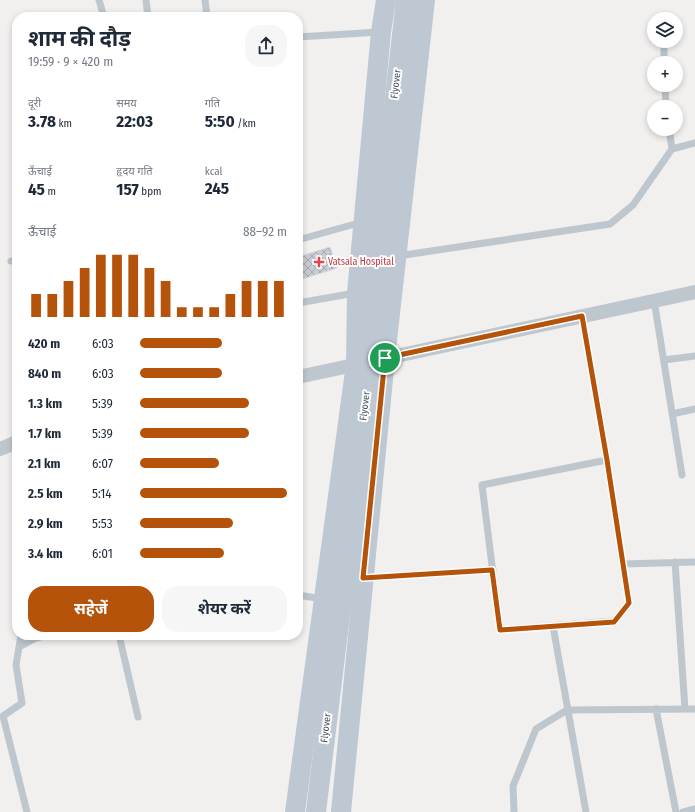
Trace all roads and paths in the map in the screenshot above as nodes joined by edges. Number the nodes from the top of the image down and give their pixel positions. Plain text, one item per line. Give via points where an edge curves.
1 (99, 0) edge
2 (146, 0) edge
3 (205, 0) edge
4 (386, 0) edge
5 (406, 0) edge
6 (425, 0) edge
7 (103, 12) edge
8 (147, 12) edge
9 (206, 12) edge
10 (381, 32) junction
11 (303, 37) edge
12 (670, 136) edge
13 (695, 143) edge
14 (672, 149) junction
15 (364, 221) junction
16 (303, 239) edge
17 (396, 256) junction
18 (695, 292) edge
19 (357, 293) junction
20 (654, 300) junction
21 (303, 302) edge
22 (582, 316) junction
23 (695, 356) edge
24 (385, 358) junction
25 (664, 360) junction
26 (356, 364) junction
27 (303, 376) edge
28 (695, 409) edge
29 (672, 414) junction
30 (12, 444) edge
31 (0, 449) edge
32 (607, 460) junction
33 (682, 475) dead end
34 (675, 562) junction
35 (695, 562) edge
36 (623, 564) junction
37 (492, 570) junction
38 (327, 576) junction
39 (356, 578) junction
40 (303, 596) edge
41 (324, 599) junction
42 (553, 626) junction
43 (20, 640) edge
44 (32, 640) edge
45 (120, 640) edge
46 (19, 647) junction
47 (656, 709) junction
48 (684, 709) junction
49 (695, 709) edge
50 (567, 710) junction
51 (138, 717) dead end
52 (695, 809) edge
53 (27, 812) edge
54 (295, 812) edge
55 (316, 812) edge
56 (341, 812) edge
57 (514, 812) edge
58 (586, 812) edge
59 (676, 812) edge
60 (683, 812) edge

1 - 7 lane
2 - 8 lane
3 - 9 lane
4 - 10 main road
5 - 55 main road, Flyover, bridge via 389,150 370,370
6 - 17 main road
10 - 11 lane
10 - 15 main road
12 - 14 lane
13 - 14 lane
14 - 17 lane via 633,205 610,224
15 - 16 lane
15 - 19 main road
17 - 24 main road
18 - 20 street
19 - 21 lane
19 - 26 main road
20 - 22 street
20 - 25 lane
22 - 24 street
22 - 32 lane
23 - 25 lane
24 - 26 street
24 - 39 main road
25 - 29 lane
26 - 27 street
26 - 38 main road
28 - 29 lane
29 - 33 lane
30 - 31 street
32 - 36 lane
32 - 37 lane via 482,485
34 - 35 lane
34 - 36 lane
34 - 48 lane
36 - 42 lane via 629,603 614,622
37 - 39 lane
37 - 42 lane via 500,630
38 - 39 lane
38 - 41 main road
39 - 56 main road
40 - 41 lane
41 - 54 main road
42 - 50 lane
43 - 46 lane
44 - 46 lane
45 - 51 lane
46 - 53 lane via 16,665 22,703 2,716
47 - 48 lane
47 - 50 lane
47 - 59 lane
48 - 49 lane
50 - 57 lane via 536,729 513,786
50 - 58 lane
52 - 60 lane

